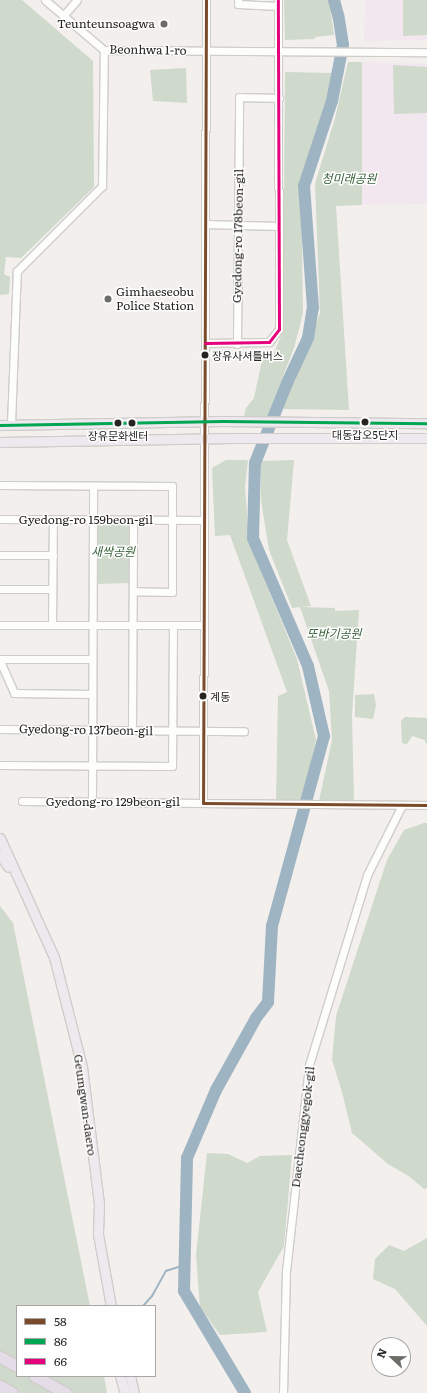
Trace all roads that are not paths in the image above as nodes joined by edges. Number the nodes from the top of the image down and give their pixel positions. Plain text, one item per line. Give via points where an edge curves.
1 (45, 0) edge
2 (77, 0) edge
3 (206, 0) edge
4 (238, 2) edge
5 (278, 3) edge
6 (63, 16) junction
7 (104, 50) junction
8 (206, 51) junction
9 (278, 51) junction
10 (427, 52) edge
11 (279, 98) junction
12 (205, 224) junction
13 (238, 225) junction
14 (278, 226) junction
15 (205, 343) junction
16 (237, 344) junction
17 (205, 421) junction
18 (427, 423) edge
19 (4, 425) edge
20 (427, 438) edge
21 (205, 439) junction
22 (3, 442) edge
23 (0, 485) edge
24 (93, 486) junction
25 (0, 520) edge
26 (53, 520) junction
27 (93, 520) junction
28 (133, 520) junction
29 (172, 520) junction
30 (204, 520) junction
31 (0, 555) edge
32 (52, 555) junction
33 (0, 589) edge
34 (52, 589) junction
35 (133, 591) junction
36 (0, 625) edge
37 (52, 625) junction
38 (92, 625) junction
39 (133, 625) junction
40 (172, 625) junction
41 (204, 625) junction
42 (92, 659) junction
43 (0, 660) edge
44 (92, 694) junction
45 (0, 729) edge
46 (92, 730) junction
47 (132, 730) junction
48 (172, 731) junction
49 (204, 731) junction
50 (244, 731) dead end
51 (92, 764) junction
52 (0, 765) edge
53 (22, 801) dead end
54 (92, 802) junction
55 (204, 803) junction
56 (402, 805) junction
57 (427, 805) edge
58 (0, 838) edge
59 (0, 854) edge
60 (34, 909) junction
61 (111, 1305) edge
62 (0, 1357) edge
63 (16, 1365) edge
64 (37, 1377) edge
65 (120, 1377) edge
66 (130, 1377) edge
67 (0, 1386) edge
68 (12, 1393) edge
69 (66, 1393) edge
70 (125, 1393) edge
71 (134, 1393) edge
72 (283, 1393) edge

1 - 6 street, Beonhwa 1-ro
2 - 6 street
3 - 8 street
4 - 5 street
5 - 9 street
6 - 7 street, Beonhwa 1-ro
7 - 8 street, Beonhwa 1-ro
7 - 19 street via 102,186 17,270
8 - 9 street, Beonhwa 1-ro
8 - 12 street
9 - 10 street, Beonhwa 1-ro
9 - 11 street
11 - 13 street, Gyedong-ro 178beon-gil via 239,98
11 - 14 street
12 - 13 street
12 - 15 street
13 - 14 street
13 - 16 street, Gyedong-ro 178beon-gil
14 - 16 street via 279,329 269,342
15 - 16 street
15 - 17 street
17 - 18 main road
17 - 19 main road
17 - 21 street
20 - 21 main road
21 - 22 main road
21 - 30 street
23 - 24 street
24 - 27 street
24 - 29 street via 172,486
25 - 26 street, Gyedong-ro 159beon-gil
26 - 27 street, Gyedong-ro 159beon-gil
26 - 32 street
27 - 28 street, Gyedong-ro 159beon-gil
27 - 38 street
28 - 29 street, Gyedong-ro 159beon-gil
28 - 35 street
29 - 30 street, Gyedong-ro 159beon-gil
29 - 35 street via 172,592
30 - 41 street
31 - 32 street
32 - 34 street
33 - 34 street
34 - 37 street
35 - 39 street
36 - 37 street
37 - 38 street
38 - 39 street
38 - 42 street
39 - 40 street
39 - 47 street
40 - 41 street
40 - 48 street
41 - 49 street
42 - 43 street
42 - 44 street
43 - 44 street via 14,693
44 - 46 street
45 - 46 street, Gyedong-ro 137beon-gil
46 - 47 street, Gyedong-ro 137beon-gil
46 - 51 street
47 - 48 street, Gyedong-ro 137beon-gil
48 - 49 street, Gyedong-ro 137beon-gil
48 - 51 street via 172,766
49 - 50 street, Gyedong-ro 137beon-gil
49 - 55 street
51 - 52 street
51 - 54 street
53 - 54 street, Gyedong-ro 129beon-gil
54 - 55 street, Gyedong-ro 129beon-gil
55 - 56 street, Gyedong-ro 129beon-gil
56 - 57 street, Gyedong-ro 129beon-gil
56 - 72 street, Daecheonggyegok-gil via 367,875 309,1065 286,1271
58 - 60 main road, Geumgwan-daero
59 - 60 main road, Geumgwan-daero
60 - 61 main road, Geumgwan-daero via 54,957 82,1067 99,1204 98,1234
62 - 63 highway
64 - 69 highway
65 - 70 main road
66 - 71 main road
67 - 68 highway

